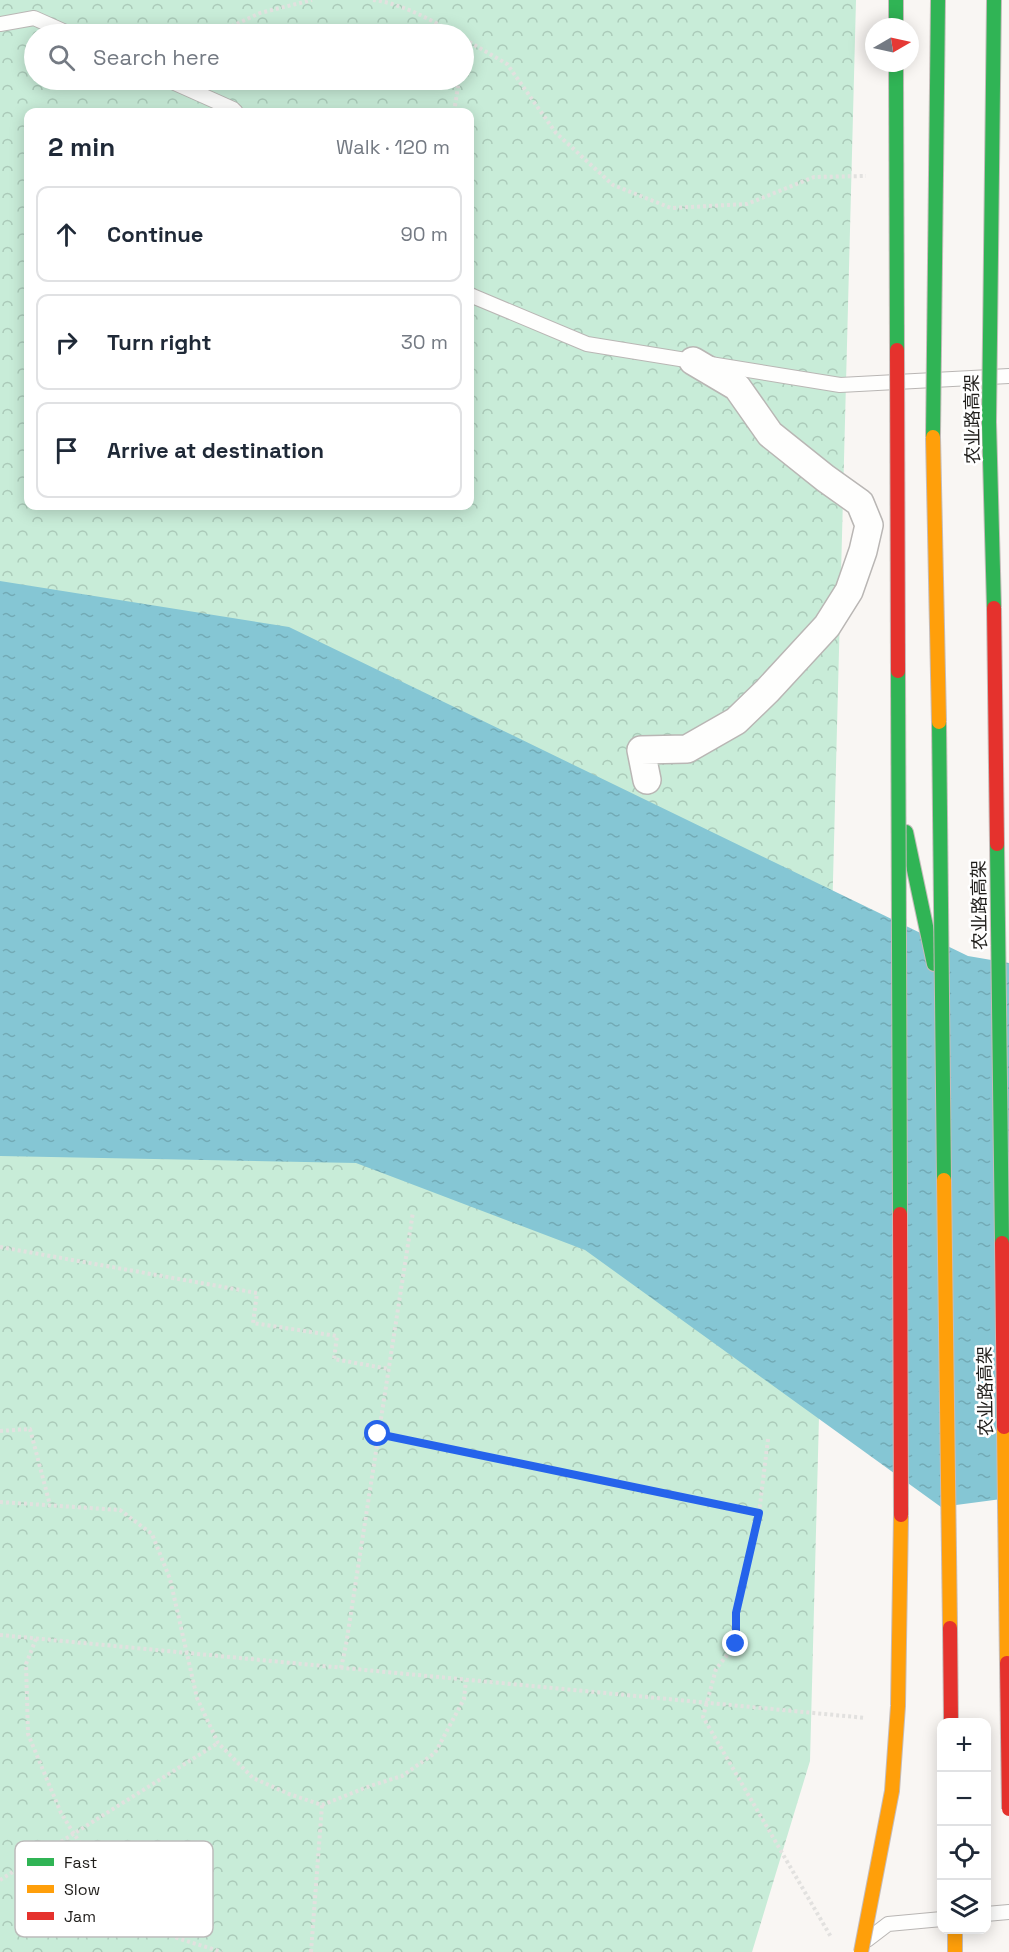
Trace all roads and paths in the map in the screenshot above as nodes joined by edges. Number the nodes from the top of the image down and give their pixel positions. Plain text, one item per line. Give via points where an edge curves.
1 (312, 0) edge
2 (373, 0) edge
3 (896, 0) edge
4 (938, 0) edge
5 (994, 0) edge
6 (896, 18) edge
7 (0, 24) edge
8 (47, 24) edge
9 (236, 24) edge
10 (437, 24) edge
11 (474, 45) edge
12 (896, 72) edge
13 (190, 90) edge
14 (457, 90) edge
15 (231, 108) edge
16 (455, 108) edge
17 (869, 176) dead end
18 (474, 297) edge
19 (693, 361) junction
20 (1009, 376) edge
21 (647, 780) dead end
22 (899, 798) junction
23 (942, 1001) junction
24 (412, 1212) dead end
25 (0, 1247) edge
26 (388, 1369) junction
27 (0, 1431) edge
28 (378, 1434) junction
29 (768, 1439) dead end
30 (0, 1502) edge
31 (50, 1505) junction
32 (759, 1513) junction
33 (0, 1635) edge
34 (36, 1639) junction
35 (187, 1653) junction
36 (1008, 1663) edge
37 (341, 1668) junction
38 (466, 1680) junction
39 (707, 1702) junction
40 (871, 1718) dead end
41 (951, 1718) edge
42 (218, 1743) junction
43 (322, 1805) junction
44 (1009, 1809) edge
45 (74, 1834) junction
46 (63, 1841) edge
47 (79, 1841) edge
48 (880, 1859) junction
49 (15, 1871) edge
50 (0, 1880) edge
51 (1009, 1912) edge
52 (991, 1914) edge
53 (937, 1919) edge
54 (955, 1934) edge
55 (176, 1937) edge
56 (832, 1938) dead end
57 (222, 1952) edge
58 (311, 1952) edge
59 (849, 1952) edge
60 (861, 1952) edge
61 (955, 1952) edge

1 - 9 path via 260,13
2 - 10 path via 386,1
3 - 6 highway
4 - 23 highway, bridge via 933,423
5 - 36 highway, 农业路高架, bridge via 990,422
7 - 8 lane via 34,18
11 - 17 path via 507,64 556,133 613,185 671,208 747,204 814,177
12 - 22 highway, bridge
13 - 15 lane
14 - 16 path
18 - 19 lane via 587,344
19 - 20 lane via 840,385
19 - 21 street via 736,387 770,434 860,503 869,525 849,591 827,626 736,721 687,749 641,750
22 - 23 highway, bridge
22 - 48 highway, bridge via 901,1597 892,1791
23 - 41 highway, bridge
24 - 26 path
25 - 26 path via 257,1293 253,1323 337,1336 334,1359
26 - 28 path
27 - 31 path via 30,1429
28 - 32 path
28 - 37 path
29 - 32 path
30 - 31 path
31 - 35 path via 120,1510 152,1534 170,1579
32 - 39 path via 736,1613 736,1644 716,1669
33 - 34 path
34 - 35 path
34 - 45 path via 26,1664 28,1734 61,1813
35 - 37 path
35 - 42 path via 197,1698
36 - 44 highway, 农业路高架, bridge
37 - 38 path
38 - 39 path
38 - 43 path via 464,1699 435,1753 402,1776
39 - 40 path
39 - 56 path via 703,1717
42 - 43 path via 253,1778
42 - 45 path
43 - 58 path
45 - 46 path
45 - 47 path
48 - 59 highway, bridge
48 - 60 highway, bridge
49 - 50 path
51 - 52 lane
53 - 59 lane via 888,1924
54 - 61 highway
55 - 57 path

